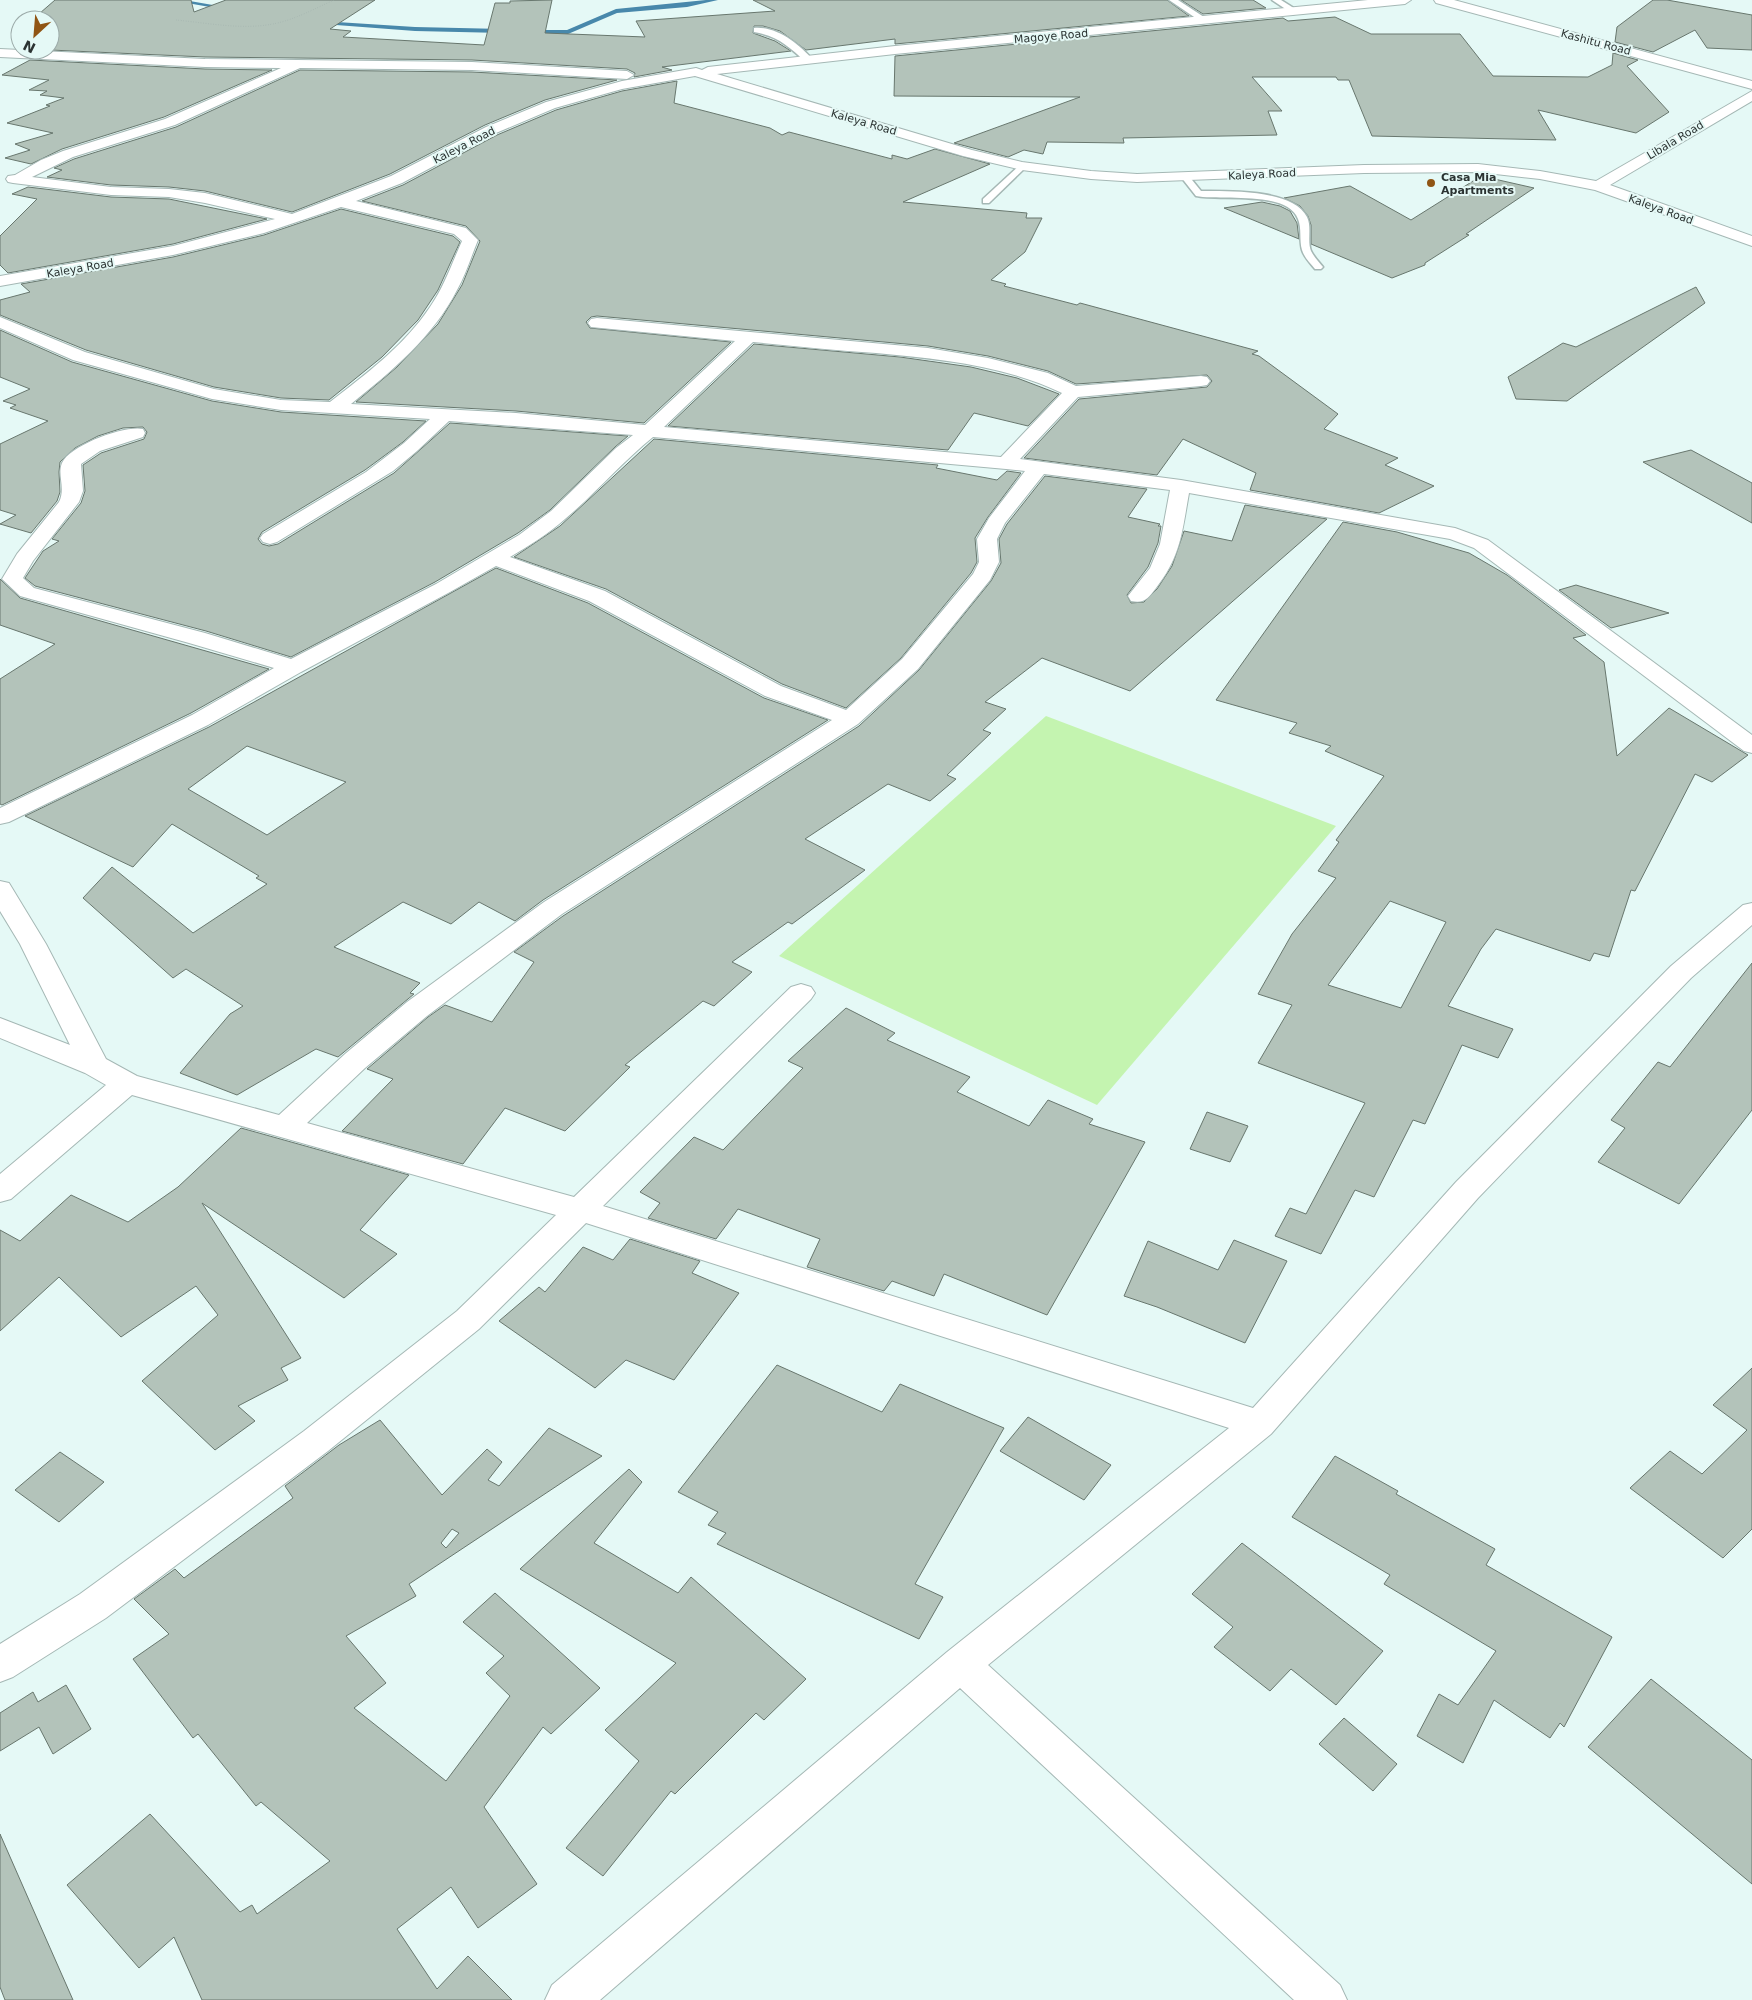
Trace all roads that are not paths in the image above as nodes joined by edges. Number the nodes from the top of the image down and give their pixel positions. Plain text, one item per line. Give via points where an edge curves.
1 (1173, 0) edge
2 (1276, 0) edge
3 (1405, 0) edge
4 (1440, 0) edge
5 (1296, 12) junction
6 (1206, 21) junction
7 (757, 30) dead end
8 (0, 53) edge
9 (810, 60) junction
10 (300, 64) junction
11 (696, 72) junction
12 (661, 76) junction
13 (1752, 84) edge
14 (1752, 95) edge
15 (1022, 166) junction
16 (1185, 178) junction
17 (18, 179) junction
18 (0, 180) edge
19 (1598, 186) junction
20 (340, 202) junction
21 (986, 202) dead end
22 (290, 218) junction
23 (1752, 242) edge
24 (1318, 267) dead end
25 (0, 281) edge
26 (0, 322) edge
27 (597, 323) dead end
28 (748, 338) junction
29 (1201, 381) dead end
30 (1073, 392) junction
31 (334, 408) junction
32 (445, 414) junction
33 (648, 432) junction
34 (136, 434) dead end
35 (1006, 463) junction
36 (1038, 468) junction
37 (1181, 486) junction
38 (270, 538) dead end
39 (494, 558) junction
40 (1139, 596) dead end
41 (293, 667) junction
42 (850, 719) junction
43 (1752, 746) edge
44 (0, 817) edge
45 (0, 889) edge
46 (1752, 911) edge
47 (802, 994) dead end
48 (0, 1027) edge
49 (95, 1066) junction
50 (127, 1083) junction
51 (286, 1126) junction
52 (0, 1191) edge
53 (580, 1210) junction
54 (1259, 1424) junction
55 (960, 1664) junction
56 (0, 1665) edge
57 (567, 2000) edge
58 (1325, 2000) edge

1 - 6 lane
2 - 5 lane
3 - 5 street, Magoye Road
4 - 13 street, Kashitu Road
5 - 6 street, Magoye Road
6 - 9 street, Magoye Road
7 - 9 lane via 772,32 786,39
8 - 10 street via 148,61
9 - 11 street, Magoye Road
10 - 12 street via 472,66
10 - 17 street via 178,119 68,154
11 - 12 street, Kaleya Road
11 - 15 street, Kaleya Road
12 - 20 street, Kaleya Road via 560,102 505,124 402,177
14 - 19 street, Libala Road
15 - 16 street, Kaleya Road via 1092,175
15 - 21 lane
16 - 19 street, Kaleya Road via 1424,167 1478,168
16 - 24 lane via 1199,194 1244,194 1288,205 1301,215 1306,250
17 - 18 street
17 - 22 street via 101,190 205,198
19 - 23 street, Kaleya Road
20 - 22 street, Kaleya Road
20 - 31 street via 460,231 470,240 449,290 422,330 373,377
22 - 25 street, Kaleya Road via 194,245
26 - 31 street via 79,356 212,394 281,405
27 - 28 street
28 - 30 street via 928,353 988,363 1042,377
28 - 33 street
29 - 30 street
30 - 35 street
31 - 32 street
32 - 33 street
32 - 38 street via 390,464
33 - 35 street
33 - 39 street via 558,515
34 - 41 street via 109,442 72,462 69,469 74,486 71,500 18,564 12,579 27,592
35 - 36 street
36 - 37 street
36 - 42 street via 996,522 987,539 989,562 983,576 910,664
37 - 40 street via 1170,544 1160,569
37 - 43 street via 1455,534 1481,544
39 - 41 street
39 - 42 street via 597,596 773,691
41 - 44 street via 200,720
42 - 51 street via 553,908 416,1009 354,1061
45 - 49 street via 33,944
46 - 54 street via 1680,972 1467,1190
47 - 53 street
48 - 49 street
49 - 50 street
50 - 51 street
50 - 52 street
51 - 53 street
53 - 54 street
53 - 56 street via 468,1320 316,1441 92,1606
54 - 55 street
55 - 57 street
55 - 58 street

